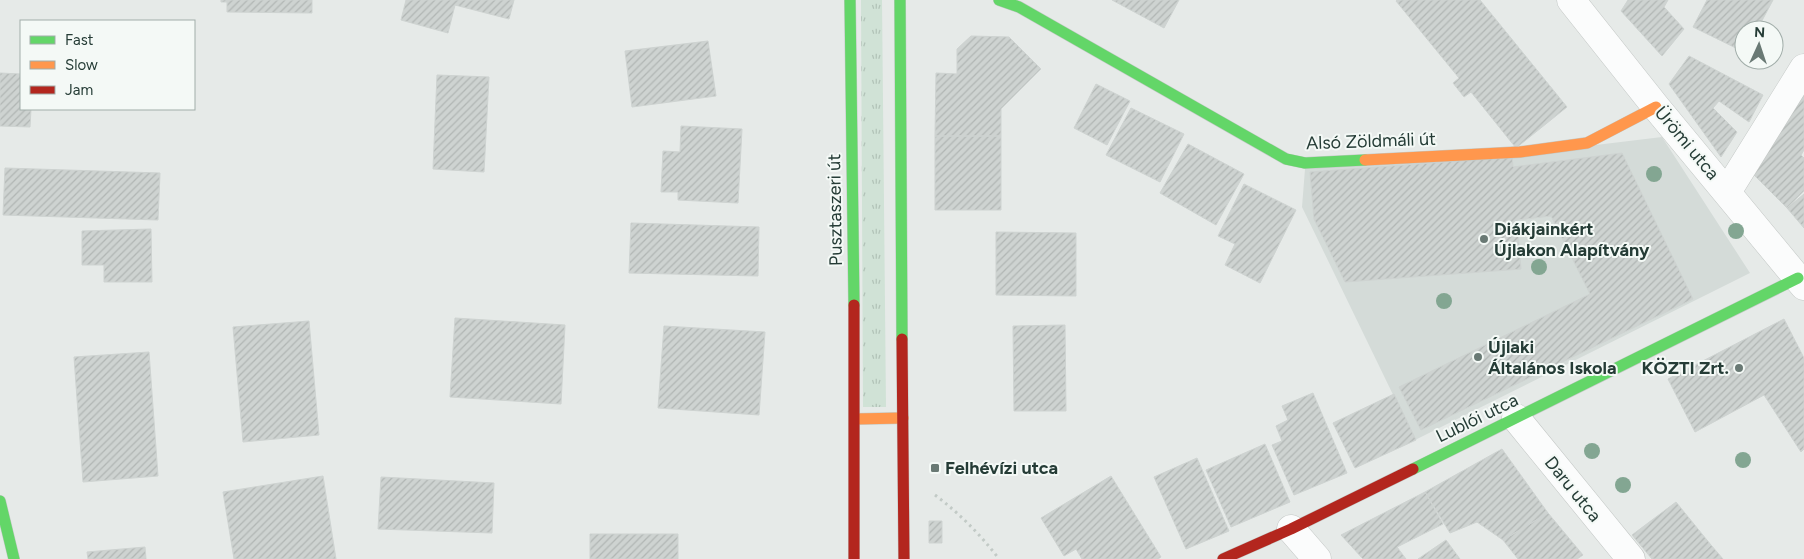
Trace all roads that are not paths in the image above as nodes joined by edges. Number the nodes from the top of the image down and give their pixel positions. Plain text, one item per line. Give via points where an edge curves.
1 (850, 0) edge
2 (900, 0) edge
3 (999, 0) edge
4 (1571, 0) edge
5 (1804, 68) edge
6 (1656, 107) junction
7 (1727, 192) junction
8 (1801, 282) edge
9 (903, 418) junction
10 (1516, 418) junction
11 (855, 419) junction
12 (0, 501) edge
13 (1291, 529) junction
14 (14, 559) edge
15 (854, 559) edge
16 (904, 559) edge
17 (1223, 559) edge
18 (1317, 559) edge
19 (1631, 559) edge

1 - 11 street, Pusztaszeri út
2 - 9 street
3 - 6 street, Alsó Zöldmáli út via 1019,7 1286,159 1305,163 1520,152 1587,143
4 - 6 street, Ürömi utca
5 - 7 street
6 - 7 street, Ürömi utca
7 - 8 street, Ürömi utca
8 - 10 street, Lublói utca
9 - 11 street
9 - 16 street
10 - 13 street, Lublói utca
10 - 19 street, Daru utca
11 - 15 street, Pusztaszeri út
12 - 14 street
13 - 17 street, Lublói utca
13 - 18 street

